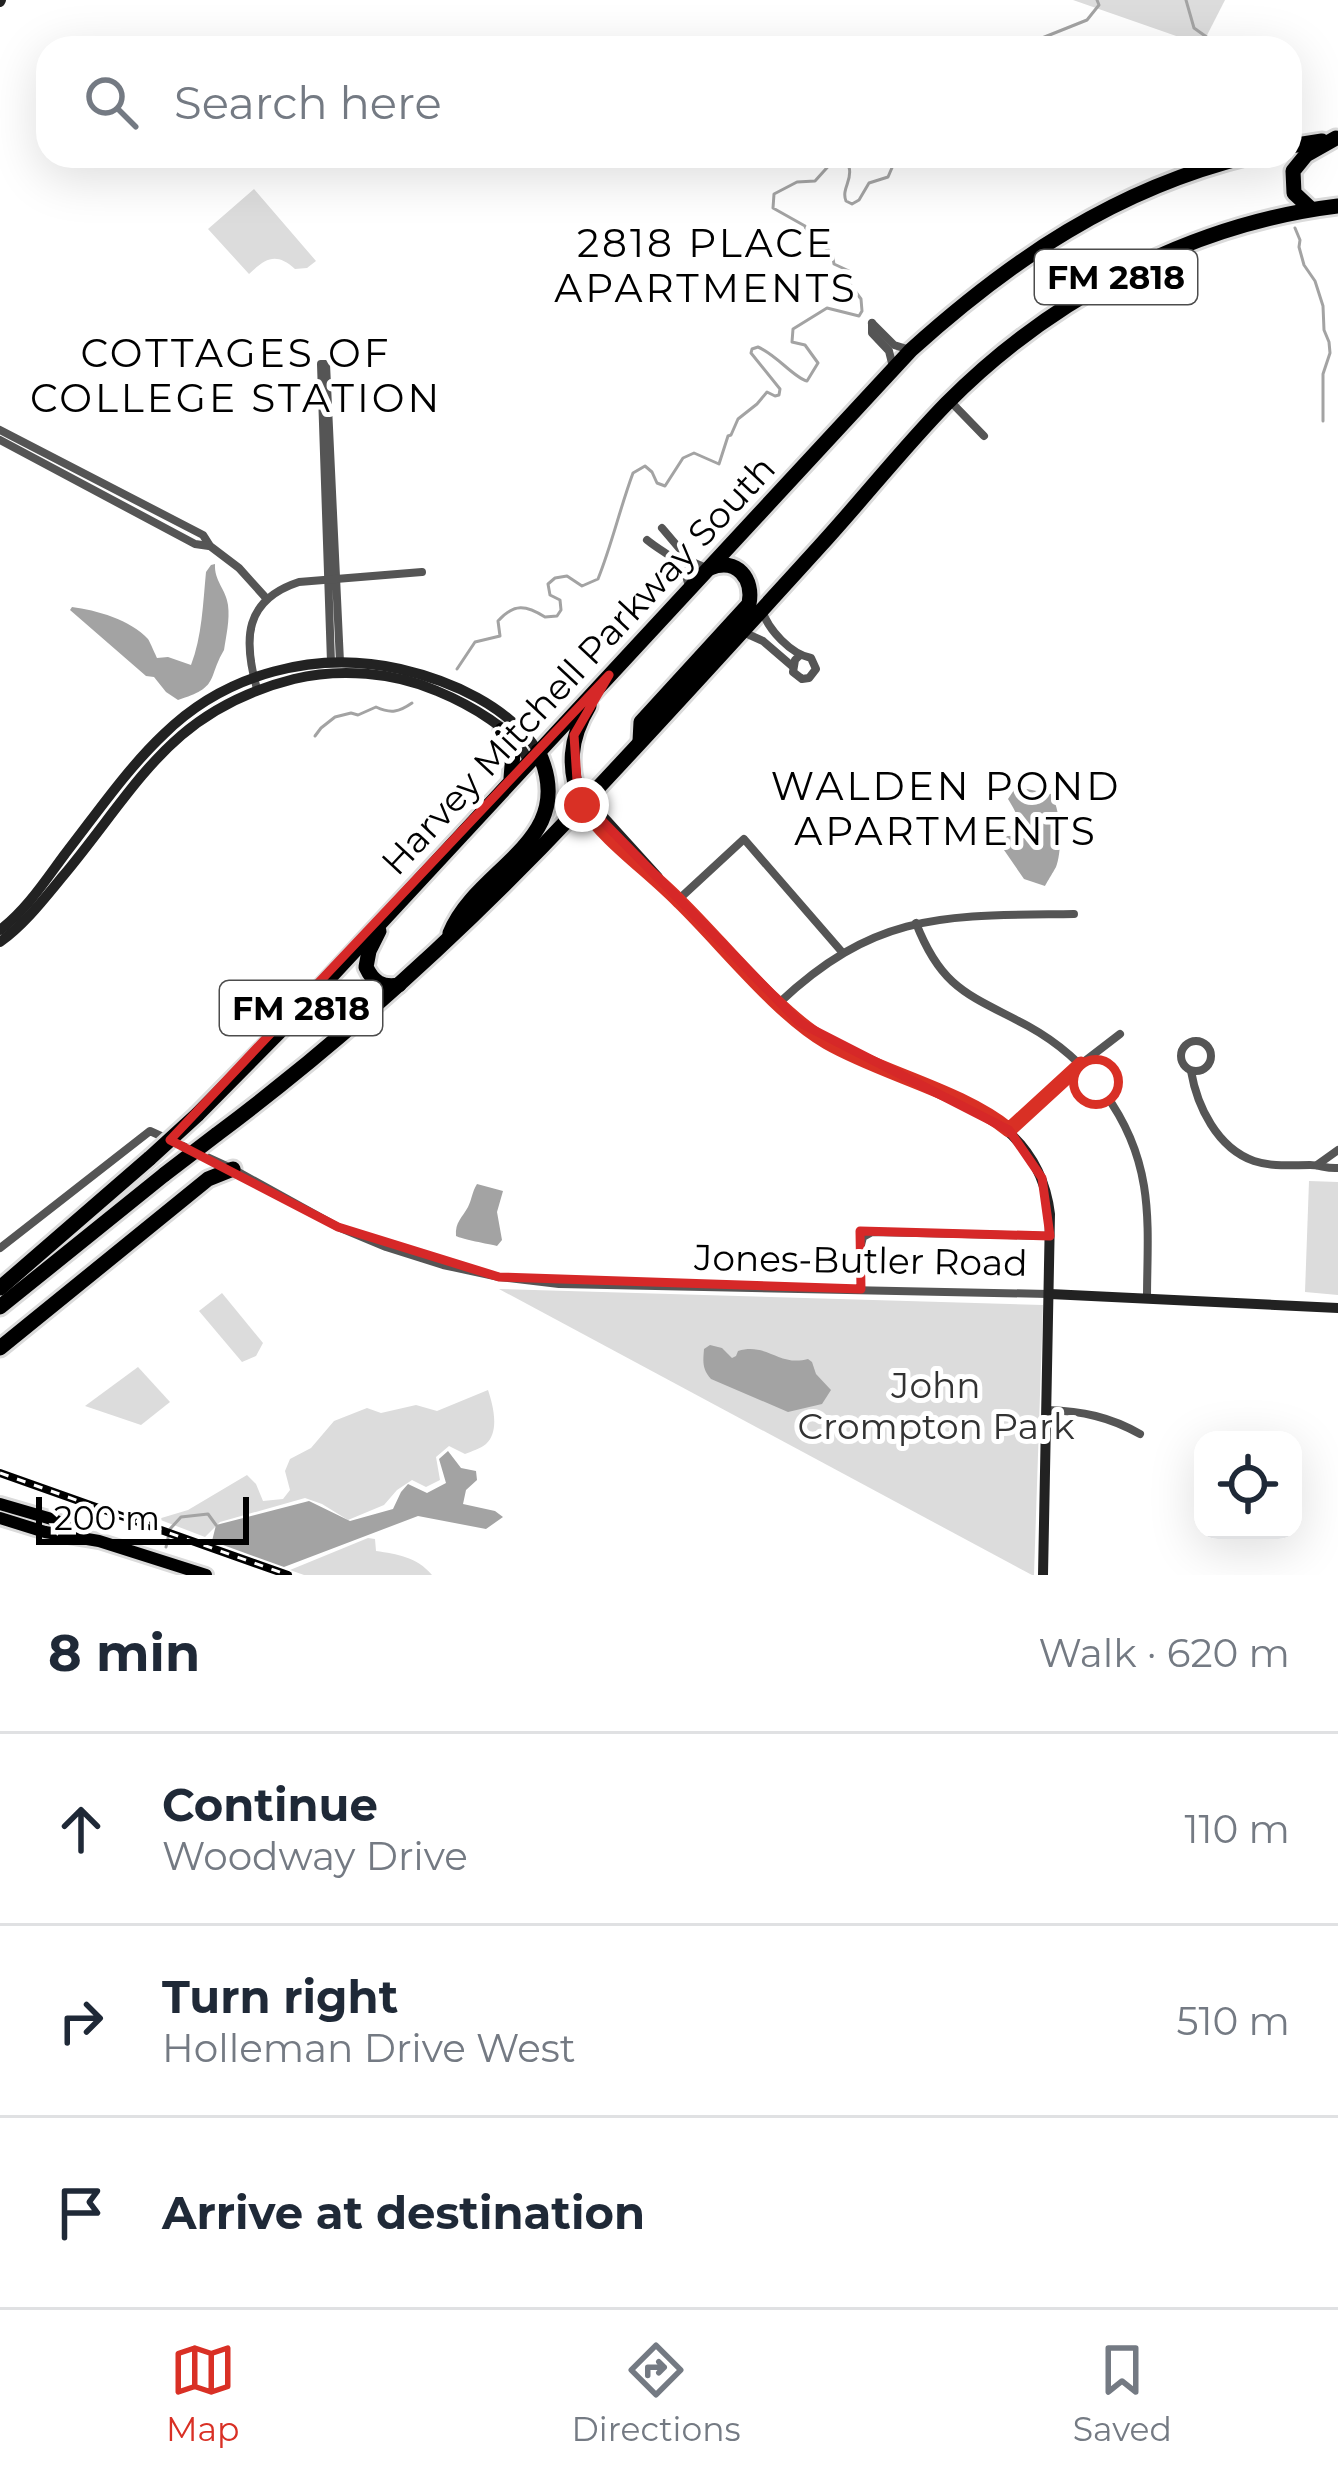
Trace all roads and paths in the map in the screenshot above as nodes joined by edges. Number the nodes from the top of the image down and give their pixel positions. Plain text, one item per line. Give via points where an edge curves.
1 (1337, 138) edge
2 (1302, 144) edge
3 (1302, 160) edge
4 (1213, 168) edge
5 (1295, 168) edge
6 (1338, 206) edge
7 (1311, 209) junction
8 (911, 350) junction
9 (323, 364) dead end
10 (894, 368) junction
11 (950, 401) junction
12 (0, 430) edge
13 (984, 436) dead end
14 (0, 440) edge
15 (662, 529) dead end
16 (647, 540) dead end
17 (211, 546) junction
18 (708, 569) junction
19 (422, 572) dead end
20 (332, 579) junction
21 (689, 589) junction
22 (266, 598) junction
23 (762, 610) junction
24 (741, 632) junction
25 (800, 656) junction
26 (335, 662) junction
27 (792, 666) junction
28 (608, 675) junction
29 (256, 684) junction
30 (502, 730) junction
31 (640, 741) junction
32 (533, 757) junction
33 (510, 782) junction
34 (586, 800) junction
35 (679, 900) junction
36 (390, 912) junction
37 (1074, 914) dead end
38 (916, 923) junction
39 (0, 930) edge
40 (0, 942) edge
41 (446, 942) junction
42 (842, 952) junction
43 (399, 986) junction
44 (779, 1003) junction
45 (1120, 1034) dead end
46 (1081, 1064) junction
47 (1191, 1071) junction
48 (1009, 1130) junction
49 (1338, 1150) edge
50 (1317, 1165) junction
51 (1338, 1168) edge
52 (233, 1169) junction
53 (1050, 1236) junction
54 (0, 1248) edge
55 (0, 1285) edge
56 (861, 1288) junction
57 (1050, 1294) junction
58 (1147, 1298) junction
59 (0, 1307) edge
60 (1338, 1308) edge
61 (0, 1348) edge
62 (1048, 1410) junction
63 (1140, 1434) dead end
64 (0, 1504) edge
65 (0, 1518) edge
66 (99, 1541) junction
67 (206, 1575) edge
68 (1043, 1575) edge

1 - 2 highway
1 - 3 highway
4 - 8 highway, Harvey Mitchell Parkway South / FM 2818 via 1097,214 1036,249
5 - 7 highway via 1294,193
6 - 7 highway, FM 2818
7 - 11 highway, FM 2818 via 1198,240 1109,280 1036,326
8 - 10 highway, Harvey Mitchell Parkway South / FM 2818
8 - 10 street via 872,323
9 - 20 street
10 - 18 highway, Harvey Mitchell Parkway South / FM 2818
11 - 13 street
11 - 23 highway, FM 2818
12 - 17 street
14 - 17 street
15 - 18 street
16 - 21 street via 686,571
17 - 22 street
18 - 21 highway, Harvey Mitchell Parkway South / FM 2818
18 - 31 highway via 739,569 750,582 749,604 641,722
19 - 20 street
20 - 22 street via 299,582
20 - 26 street
21 - 28 highway, Harvey Mitchell Parkway South / FM 2818
22 - 29 street via 251,622
23 - 24 highway, FM 2818
23 - 25 street via 767,626
24 - 27 street
24 - 31 highway, FM 2818
25 - 27 street
25 - 27 street via 812,658 814,674 802,679
26 - 29 street via 286,668
26 - 32 street via 369,662 460,688 509,720
28 - 32 highway, Harvey Mitchell Parkway South / FM 2818
28 - 34 highway via 574,735 571,767
29 - 30 street via 320,674 388,676 440,692
29 - 39 street via 214,696 164,733
29 - 40 street via 161,752 52,890
30 - 32 street
30 - 33 highway via 514,754
31 - 34 highway, FM 2818
32 - 33 highway, Harvey Mitchell Parkway South / FM 2818
32 - 41 highway via 546,768 542,822 458,914
33 - 36 highway, Harvey Mitchell Parkway South / FM 2818
34 - 35 street via 630,857
34 - 41 highway, FM 2818
35 - 42 street via 744,839
35 - 44 street
36 - 43 highway via 366,967 382,986
36 - 55 highway, Harvey Mitchell Parkway South / FM 2818, bridge via 197,1115
37 - 38 street
38 - 42 street
38 - 46 street via 935,963 962,992
41 - 43 highway, FM 2818
42 - 44 street
43 - 59 highway, FM 2818, bridge
44 - 48 street via 832,1045
45 - 46 street
46 - 48 street
46 - 58 street via 1128,1131 1144,1180
47 - 47 street via 1209,1065 1203,1042 1182,1050
47 - 50 street via 1199,1106 1250,1160
48 - 53 street via 1042,1178
49 - 50 street
50 - 51 street
52 - 54 street, Jones-Butler Road via 150,1131
52 - 56 street, Jones-Butler Road via 338,1227 480,1274 559,1284
52 - 61 highway via 208,1178
53 - 56 street via 872,1232 860,1245
53 - 57 street
56 - 57 street, Jones-Butler Road
57 - 58 street, Jones-Butler Road
57 - 62 street
58 - 60 street, Jones-Butler Road
62 - 63 street via 1096,1414
62 - 68 street
64 - 66 main road
65 - 66 main road
66 - 67 main road

